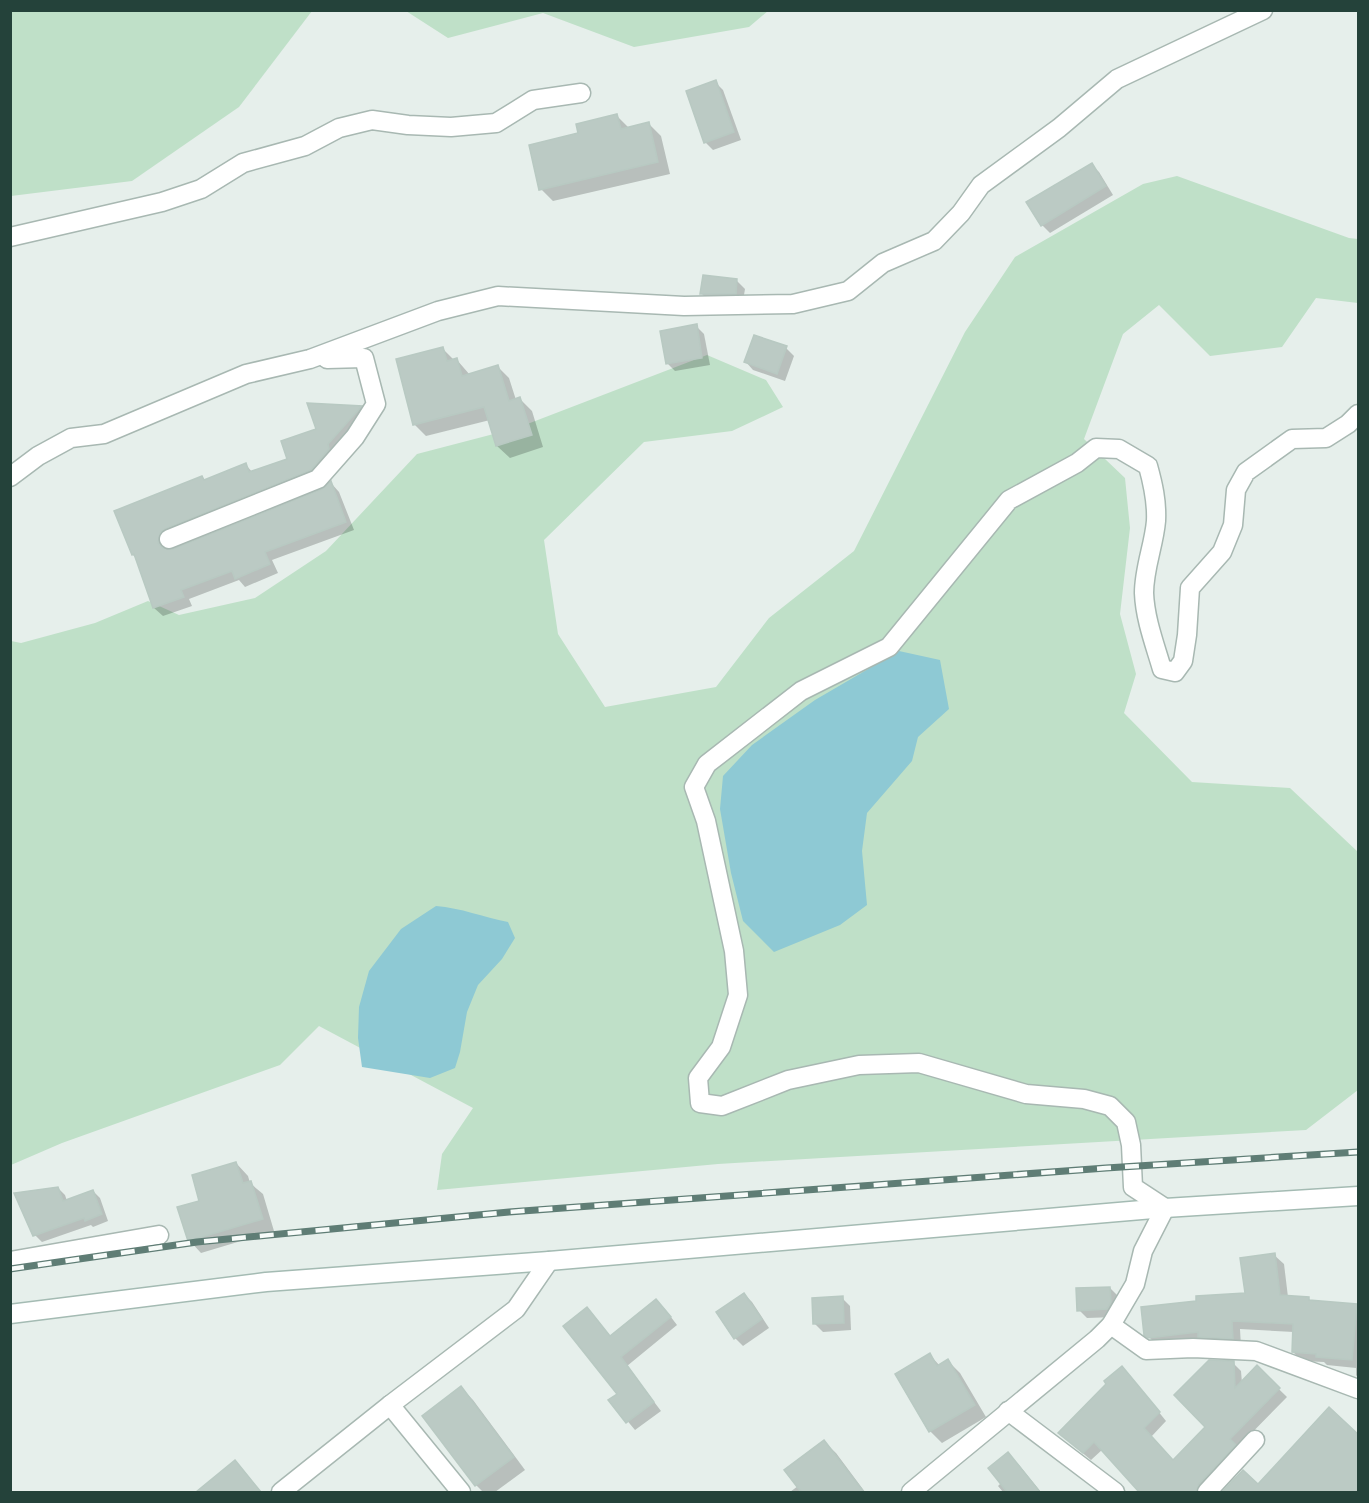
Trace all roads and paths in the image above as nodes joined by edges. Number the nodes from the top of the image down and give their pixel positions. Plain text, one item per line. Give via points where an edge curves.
1 (1263, 10) edge
2 (581, 93) dead end
3 (10, 237) edge
4 (310, 359) junction
5 (1359, 414) edge
6 (10, 477) edge
7 (169, 539) dead end
8 (1359, 1196) edge
9 (1165, 1209) junction
10 (159, 1235) dead end
11 (10, 1261) edge
12 (549, 1261) junction
13 (10, 1314) edge
14 (1112, 1325) junction
15 (1359, 1389) edge
16 (390, 1405) junction
17 (1008, 1411) junction
18 (1256, 1440) dead end
19 (281, 1492) edge
20 (461, 1492) edge
21 (911, 1492) edge
22 (1115, 1492) edge
23 (1207, 1492) edge

1 - 4 street via 1117,79 1059,129 981,185 934,241 883,263 848,291 793,304 684,306 498,296 438,311
2 - 3 street via 532,100 496,123 451,127 372,120 339,128 305,146 243,163 201,189 162,202
4 - 6 street via 246,374 104,434 71,438
4 - 7 street via 364,358 376,404 355,437 318,479
5 - 9 street via 1326,438 1292,440 1246,472 1236,490 1233,525 1222,552 1190,588 1183,662 1176,672 1162,669 1144,593 1156,521 1155,490 1148,466 1119,448 1096,448 1077,463 1009,500 889,646 801,691 707,764 694,787 706,821 734,951 738,995 722,1047 698,1078 700,1103 722,1106 788,1080 859,1065 919,1063 1026,1094 1084,1099 1110,1106 1126,1122 1133,1187
8 - 9 street
9 - 12 street
9 - 14 street via 1143,1251 1135,1284
10 - 11 street
12 - 13 street via 266,1282
12 - 16 street via 516,1309
14 - 15 street via 1146,1350 1256,1351
14 - 17 street
16 - 19 street
16 - 20 street
17 - 21 street
17 - 22 street
18 - 23 street

